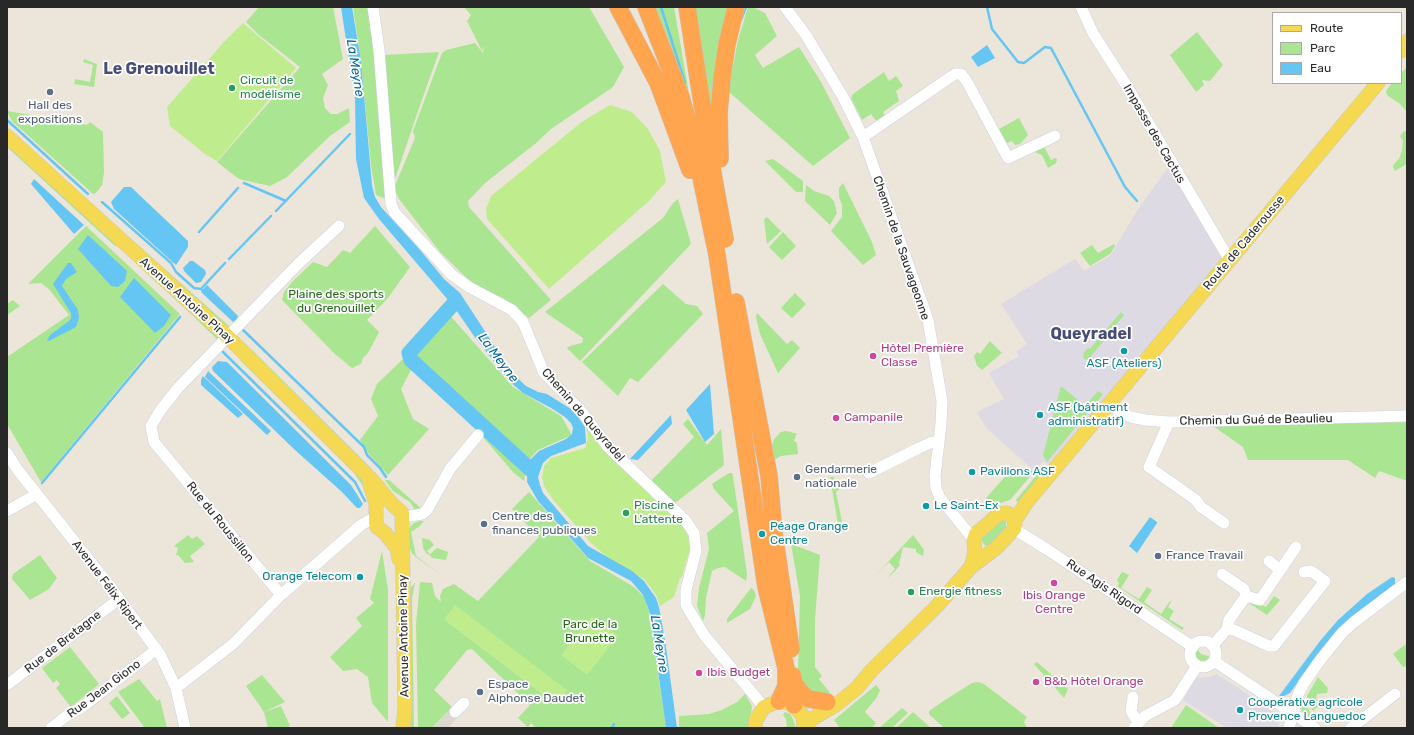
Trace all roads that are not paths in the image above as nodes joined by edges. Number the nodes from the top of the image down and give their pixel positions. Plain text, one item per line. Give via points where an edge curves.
1 (372, 7) edge
2 (618, 7) edge
3 (646, 7) edge
4 (682, 7) edge
5 (687, 7) edge
6 (736, 7) edge
7 (785, 7) edge
8 (1081, 7) edge
9 (1377, 84) edge
10 (7, 136) edge
11 (1054, 136) dead end
12 (863, 137) junction
13 (339, 226) dead end
14 (713, 238) junction
15 (722, 253) junction
16 (1231, 259) junction
17 (228, 338) junction
18 (737, 395) junction
19 (1109, 403) junction
20 (1407, 416) edge
21 (1169, 422) junction
22 (744, 431) junction
23 (478, 435) dead end
24 (939, 443) junction
25 (7, 453) edge
26 (363, 471) junction
27 (869, 473) dead end
28 (36, 494) junction
29 (393, 505) junction
30 (7, 511) edge
31 (403, 521) junction
32 (1012, 521) junction
33 (379, 523) junction
34 (1224, 523) dead end
35 (963, 526) junction
36 (982, 528) junction
37 (979, 547) junction
38 (1296, 547) dead end
39 (1269, 562) dead end
40 (403, 566) junction
41 (1280, 570) junction
42 (1304, 572) dead end
43 (1222, 574) dead end
44 (1407, 582) edge
45 (762, 592) junction
46 (281, 595) junction
47 (1246, 596) junction
48 (119, 599) junction
49 (772, 610) junction
50 (1227, 629) junction
51 (1213, 645) junction
52 (781, 647) junction
53 (1193, 647) junction
54 (156, 649) junction
55 (1214, 661) junction
56 (1197, 666) junction
57 (871, 671) junction
58 (794, 683) junction
59 (7, 685) edge
60 (176, 688) junction
61 (1395, 694) dead end
62 (1133, 697) dead end
63 (827, 702) junction
64 (464, 703) dead end
65 (783, 705) junction
66 (405, 707) junction
67 (455, 712) dead end
68 (1292, 713) junction
69 (1136, 725) edge
70 (52, 728) edge
71 (186, 728) edge
72 (403, 728) edge
73 (409, 728) edge
74 (755, 728) edge
75 (804, 728) edge
76 (1289, 728) edge
77 (1315, 728) edge
78 (1351, 728) edge

1 - 65 street, Chemin de Queyradel via 381,72 391,204 400,219 452,275 512,310 523,322 544,373 582,412 608,447 685,520 694,533 696,551 686,590 686,605 704,635
2 - 14 highway via 658,83
3 - 14 highway via 681,97 693,139
4 - 15 highway
5 - 15 highway via 712,168
6 - 15 highway via 724,62 719,113
7 - 12 street, Chemin de la Sauvageonne via 843,97
8 - 16 street, Impasse des Cactus via 1093,33
9 - 16 main road, Route de Caderousse
10 - 17 main road, Avenue Antoine Pinay
11 - 12 street via 1008,158 966,80 961,74 955,74
12 - 24 street, Chemin de la Sauvageonne via 926,313 942,401
13 - 17 street, Rue du Roussillon via 298,264
14 - 15 highway
15 - 18 highway
15 - 58 highway via 769,476
16 - 19 main road, Route de Caderousse
17 - 26 main road, Avenue Antoine Pinay
17 - 46 street, Rue du Roussillon via 169,399 153,420 152,436
18 - 22 highway
18 - 45 highway via 736,448 743,516 751,565
19 - 21 street, Chemin du Gué de Beaulieu via 1131,417
19 - 32 main road, Route de Caderousse
20 - 21 street, Chemin du Gué de Beaulieu
21 - 34 street via 1149,467
22 - 45 highway via 743,478 751,521 755,566
22 - 49 highway via 748,476
22 - 52 highway via 764,524
23 - 31 street via 450,469 427,510
24 - 27 street via 932,442
24 - 35 street, Chemin de la Sauvageonne via 936,488 940,498
25 - 28 street, Avenue Félix Ripert
26 - 29 main road, Avenue Antoine Pinay
26 - 33 main road, Avenue Antoine Pinay via 374,494
28 - 30 street
28 - 48 street, Avenue Félix Ripert
29 - 31 main road, Avenue Antoine Pinay via 400,509
29 - 33 main road via 383,506
31 - 33 main road via 398,531
31 - 40 main road, Avenue Antoine Pinay
32 - 36 main road via 999,514
32 - 37 main road, Route de Caderousse via 996,548
32 - 53 street, Rue Agis Rigord via 1048,550
33 - 40 main road, Avenue Antoine Pinay via 397,548
33 - 46 street via 366,521
35 - 36 street
35 - 37 street, Chemin de la Sauvageonne
36 - 37 main road
37 - 57 main road via 971,567 933,610
38 - 41 street
39 - 41 street
40 - 66 main road, Avenue Antoine Pinay
41 - 47 street via 1260,600
42 - 50 street via 1312,571 1325,581 1274,646
43 - 47 street via 1244,590
44 - 68 street via 1373,606 1342,633 1304,683
45 - 49 highway
46 - 60 street via 233,644
47 - 50 street
48 - 54 street, Avenue Félix Ripert
48 - 59 street, Rue de Bretagne
49 - 52 highway
50 - 51 street
51 - 53 street via 1200,642
51 - 55 street via 1216,655
52 - 65 highway via 786,668
53 - 56 street via 1191,657
54 - 60 street, Avenue Félix Ripert via 166,664
54 - 70 street, Rue Jean Giono
55 - 56 street via 1208,666
55 - 68 street
56 - 69 street via 1175,700 1145,716
57 - 63 main road
57 - 75 main road via 849,695 818,715
58 - 63 highway via 809,699
58 - 65 highway
60 - 71 street, Avenue Félix Ripert
61 - 78 street
62 - 69 street via 1131,711
63 - 65 main road via 816,705
64 - 67 street
65 - 74 main road via 756,720
65 - 75 main road via 802,716
66 - 72 main road, Avenue Antoine Pinay
66 - 73 main road, Avenue Antoine Pinay
68 - 76 street
68 - 77 street

